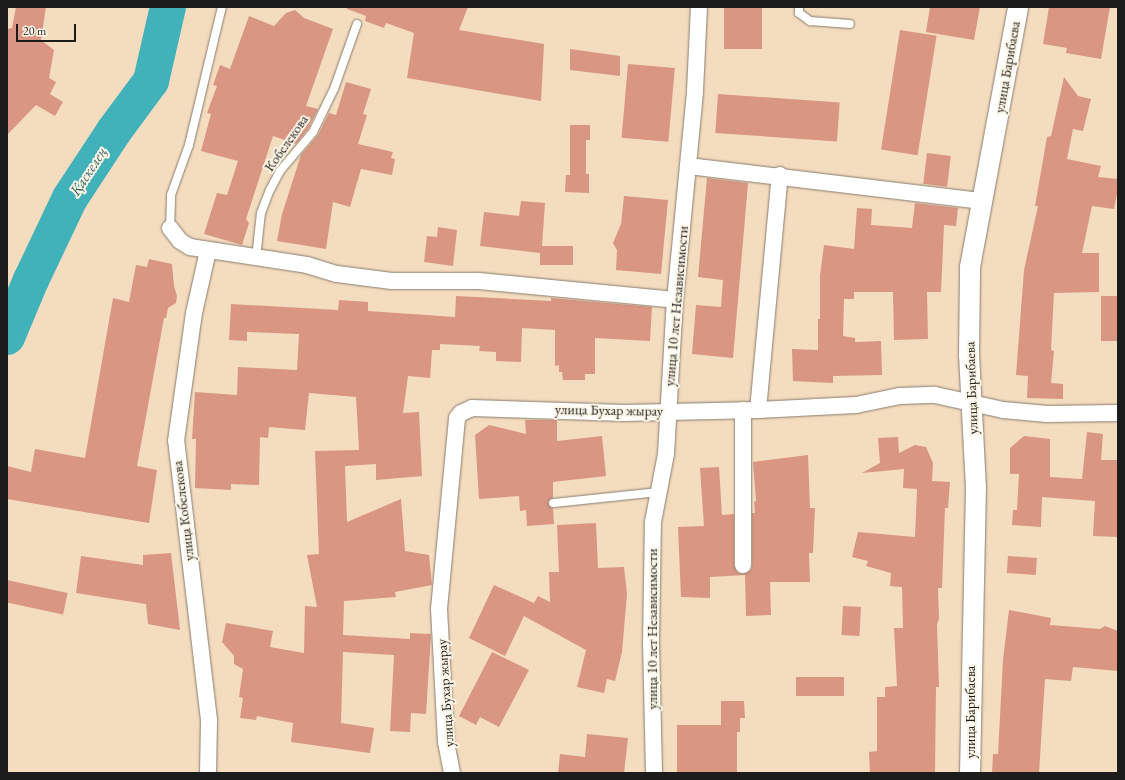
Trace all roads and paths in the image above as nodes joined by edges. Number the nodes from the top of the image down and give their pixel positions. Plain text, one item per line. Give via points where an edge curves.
1 (222, 7) edge
2 (699, 7) edge
3 (799, 7) edge
4 (1018, 7) edge
5 (357, 24) dead end
6 (850, 24) dead end
7 (688, 166) junction
8 (780, 175) junction
9 (983, 201) junction
10 (170, 228) joint
11 (208, 251) junction
12 (256, 258) junction
13 (675, 300) junction
14 (970, 402) junction
15 (750, 410) junction
16 (668, 411) junction
17 (1118, 413) edge
18 (659, 492) junction
19 (553, 503) dead end
20 (743, 565) dead end
21 (208, 773) edge
22 (452, 773) edge
23 (654, 773) edge
24 (970, 773) edge

1 - 10 lane via 189,145 171,195
2 - 7 street, улица 10 лет Независимости
3 - 6 lane via 799,13 810,21
4 - 9 street, улица Барибаева
5 - 12 lane, Кобелекова via 334,89 313,132 280,171 270,190 262,213
7 - 8 street
7 - 13 street, улица 10 лет Независимости
8 - 9 street
8 - 15 street
9 - 14 street, улица Барибаева via 970,267
10 - 11 street via 180,241 190,247
11 - 12 street
11 - 21 street, улица Кобелекова via 194,313 176,441 209,720
12 - 13 street via 307,265 336,274 392,281 479,281
13 - 16 street, улица 10 лет Независимости
14 - 15 street, улица Бухар жырау via 935,394 900,396 856,406
14 - 17 street, улица Бухар жырау via 1003,410 1047,414
14 - 24 street, улица Барибаева via 976,488
15 - 16 street, улица Бухар жырау
15 - 20 street
16 - 18 street, улица 10 лет Независимости via 666,454
16 - 22 street, улица Бухар жырау via 624,413 472,408 457,418 439,609 446,742
18 - 19 lane
18 - 23 street, улица 10 лет Независимости via 653,522 650,568 651,731

